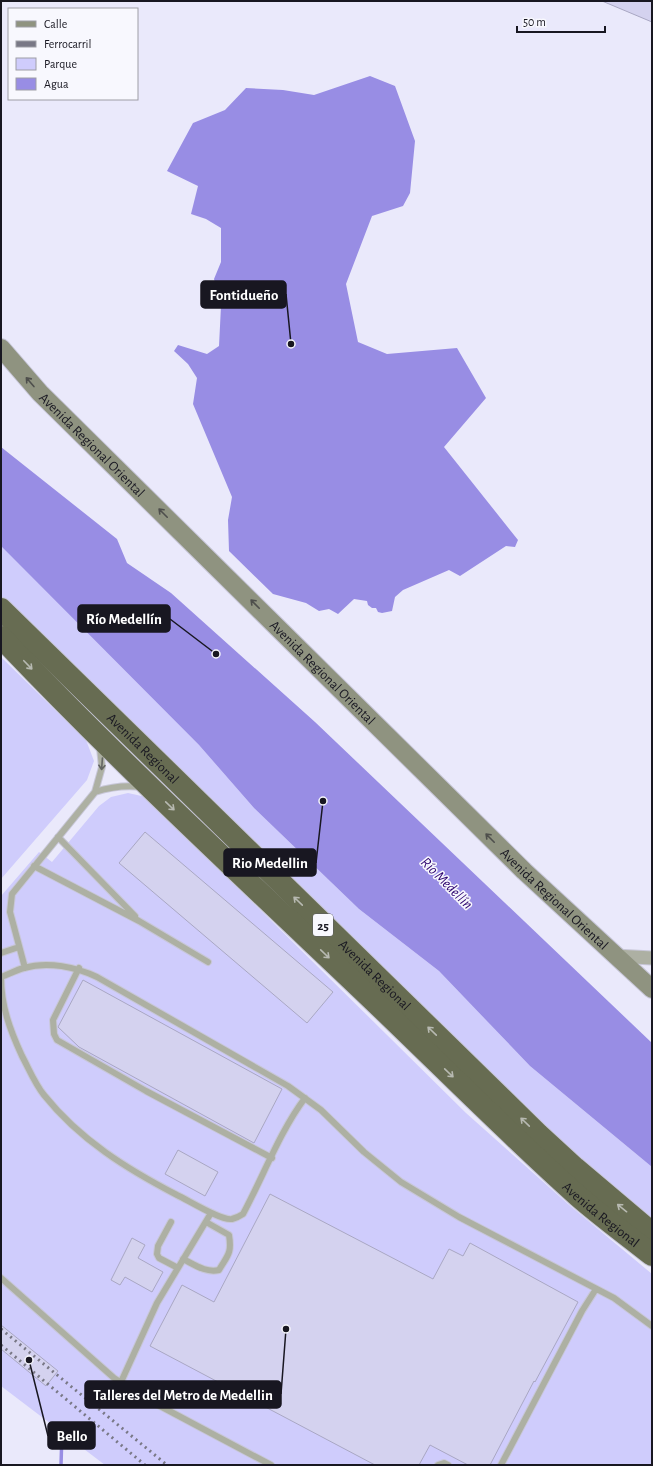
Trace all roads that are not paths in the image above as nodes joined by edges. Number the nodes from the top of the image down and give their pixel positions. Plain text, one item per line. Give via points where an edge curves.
1 (1, 348) edge
2 (1, 609) edge
3 (1, 637) edge
4 (97, 736) junction
5 (152, 789) junction
6 (95, 792) junction
7 (58, 837) junction
8 (34, 866) junction
9 (139, 921) junction
10 (20, 947) junction
11 (1, 953) edge
12 (615, 956) junction
13 (652, 958) edge
14 (208, 962) dead end
15 (25, 968) junction
16 (79, 968) junction
17 (1, 977) edge
18 (652, 989) edge
19 (305, 1098) junction
20 (272, 1158) junction
21 (211, 1213) junction
22 (171, 1222) dead end
23 (206, 1222) junction
24 (652, 1233) edge
25 (652, 1255) edge
26 (183, 1259) junction
27 (178, 1268) junction
28 (1, 1278) edge
29 (596, 1289) junction
30 (652, 1326) edge
31 (121, 1382) junction
32 (271, 1465) edge
33 (438, 1465) edge
34 (448, 1465) edge
35 (501, 1465) edge

12 -> 1 main road, Avenida Regional Oriental via 402,752 40,393
24 -> 2 highway, Avenida Regional / 25 via 538,1134
3 -> 4 highway, Avenida Regional / 25
4 - 5 highway, Avenida Regional / 25
4 -> 6 lane via 103,758
5 - 6 lane via 124,785
5 -> 25 highway, Avenida Regional / 25 via 520,1143 580,1197
6 - 7 lane
7 - 8 lane
7 - 9 lane
8 - 9 lane
8 - 10 lane via 12,894 10,912
9 - 14 lane
10 - 11 lane
10 - 15 lane
12 - 13 street
12 - 18 main road, Avenida Regional Oriental
15 - 16 lane via 59,965
15 - 17 lane
16 - 19 lane
16 - 20 lane via 53,1020 54,1034 58,1040 146,1091
17 - 21 lane via 5,1014 15,1042 44,1094 67,1121 89,1141 130,1170
19 - 20 lane
19 - 29 lane via 400,1182 459,1217
20 - 21 lane via 243,1214 231,1219
21 - 23 lane
22 - 27 lane via 158,1246 157,1254 159,1258
23 - 26 lane
23 - 26 lane via 229,1235 231,1249 219,1270 208,1271
26 - 27 lane
27 - 31 lane via 158,1303
28 - 31 lane
29 - 30 lane
29 - 35 lane
31 - 32 lane via 145,1398
33 - 34 lane

